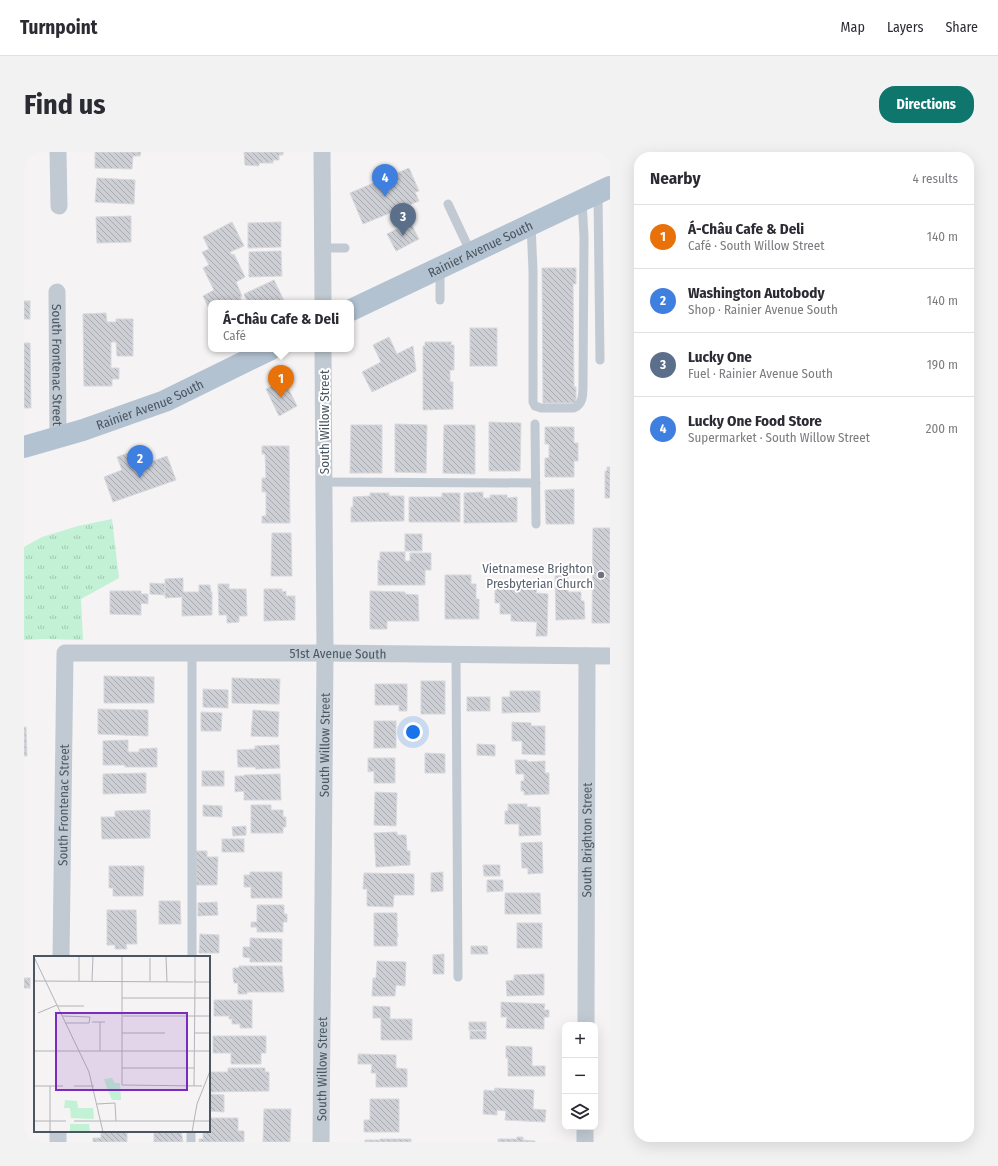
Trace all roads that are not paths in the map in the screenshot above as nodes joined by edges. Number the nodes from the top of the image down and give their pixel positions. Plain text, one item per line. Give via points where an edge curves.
1 (58, 152) edge
2 (322, 152) edge
3 (597, 194) edge
4 (448, 204) dead end
5 (59, 206) dead end
6 (531, 224) junction
7 (322, 248) junction
8 (345, 248) dead end
9 (471, 253) junction
10 (440, 268) junction
11 (58, 292) dead end
12 (323, 300) edge
13 (440, 300) dead end
14 (354, 309) edge
15 (265, 352) edge
16 (324, 352) edge
17 (600, 360) dead end
18 (536, 424) dead end
19 (58, 438) junction
20 (24, 447) edge
21 (324, 482) junction
22 (536, 483) junction
23 (536, 524) dead end
24 (325, 652) junction
25 (65, 653) joint
26 (192, 653) junction
27 (456, 655) junction
28 (587, 656) junction
29 (610, 656) edge
30 (61, 956) edge
31 (192, 956) edge
32 (458, 977) dead end
33 (586, 1022) edge
34 (585, 1130) edge
35 (321, 1142) edge
36 (585, 1142) edge

1 - 5 street
2 - 7 street
3 - 6 main road, Rainier Avenue South
3 - 6 lane via 584,237 583,386 579,406 574,408 541,408 533,402
3 - 17 lane
4 - 9 lane
6 - 9 main road, Rainier Avenue South
7 - 8 lane
7 - 12 street
9 - 10 main road, Rainier Avenue South
10 - 13 lane
10 - 14 main road, Rainier Avenue South
11 - 19 street, South Frontenac Street
15 - 19 main road, Rainier Avenue South via 165,401
16 - 21 street, South Willow Street
18 - 22 lane
19 - 20 main road, Rainier Avenue South
21 - 22 lane
21 - 24 street, South Willow Street
22 - 23 lane
24 - 26 street, 51st Avenue South
24 - 27 street, 51st Avenue South
24 - 35 street, South Willow Street
25 - 26 street, 51st Avenue South
25 - 30 street, South Frontenac Street
26 - 31 lane
27 - 28 street, 51st Avenue South
27 - 32 lane
28 - 29 street, 51st Avenue South
28 - 33 street, South Brighton Street
34 - 36 street

